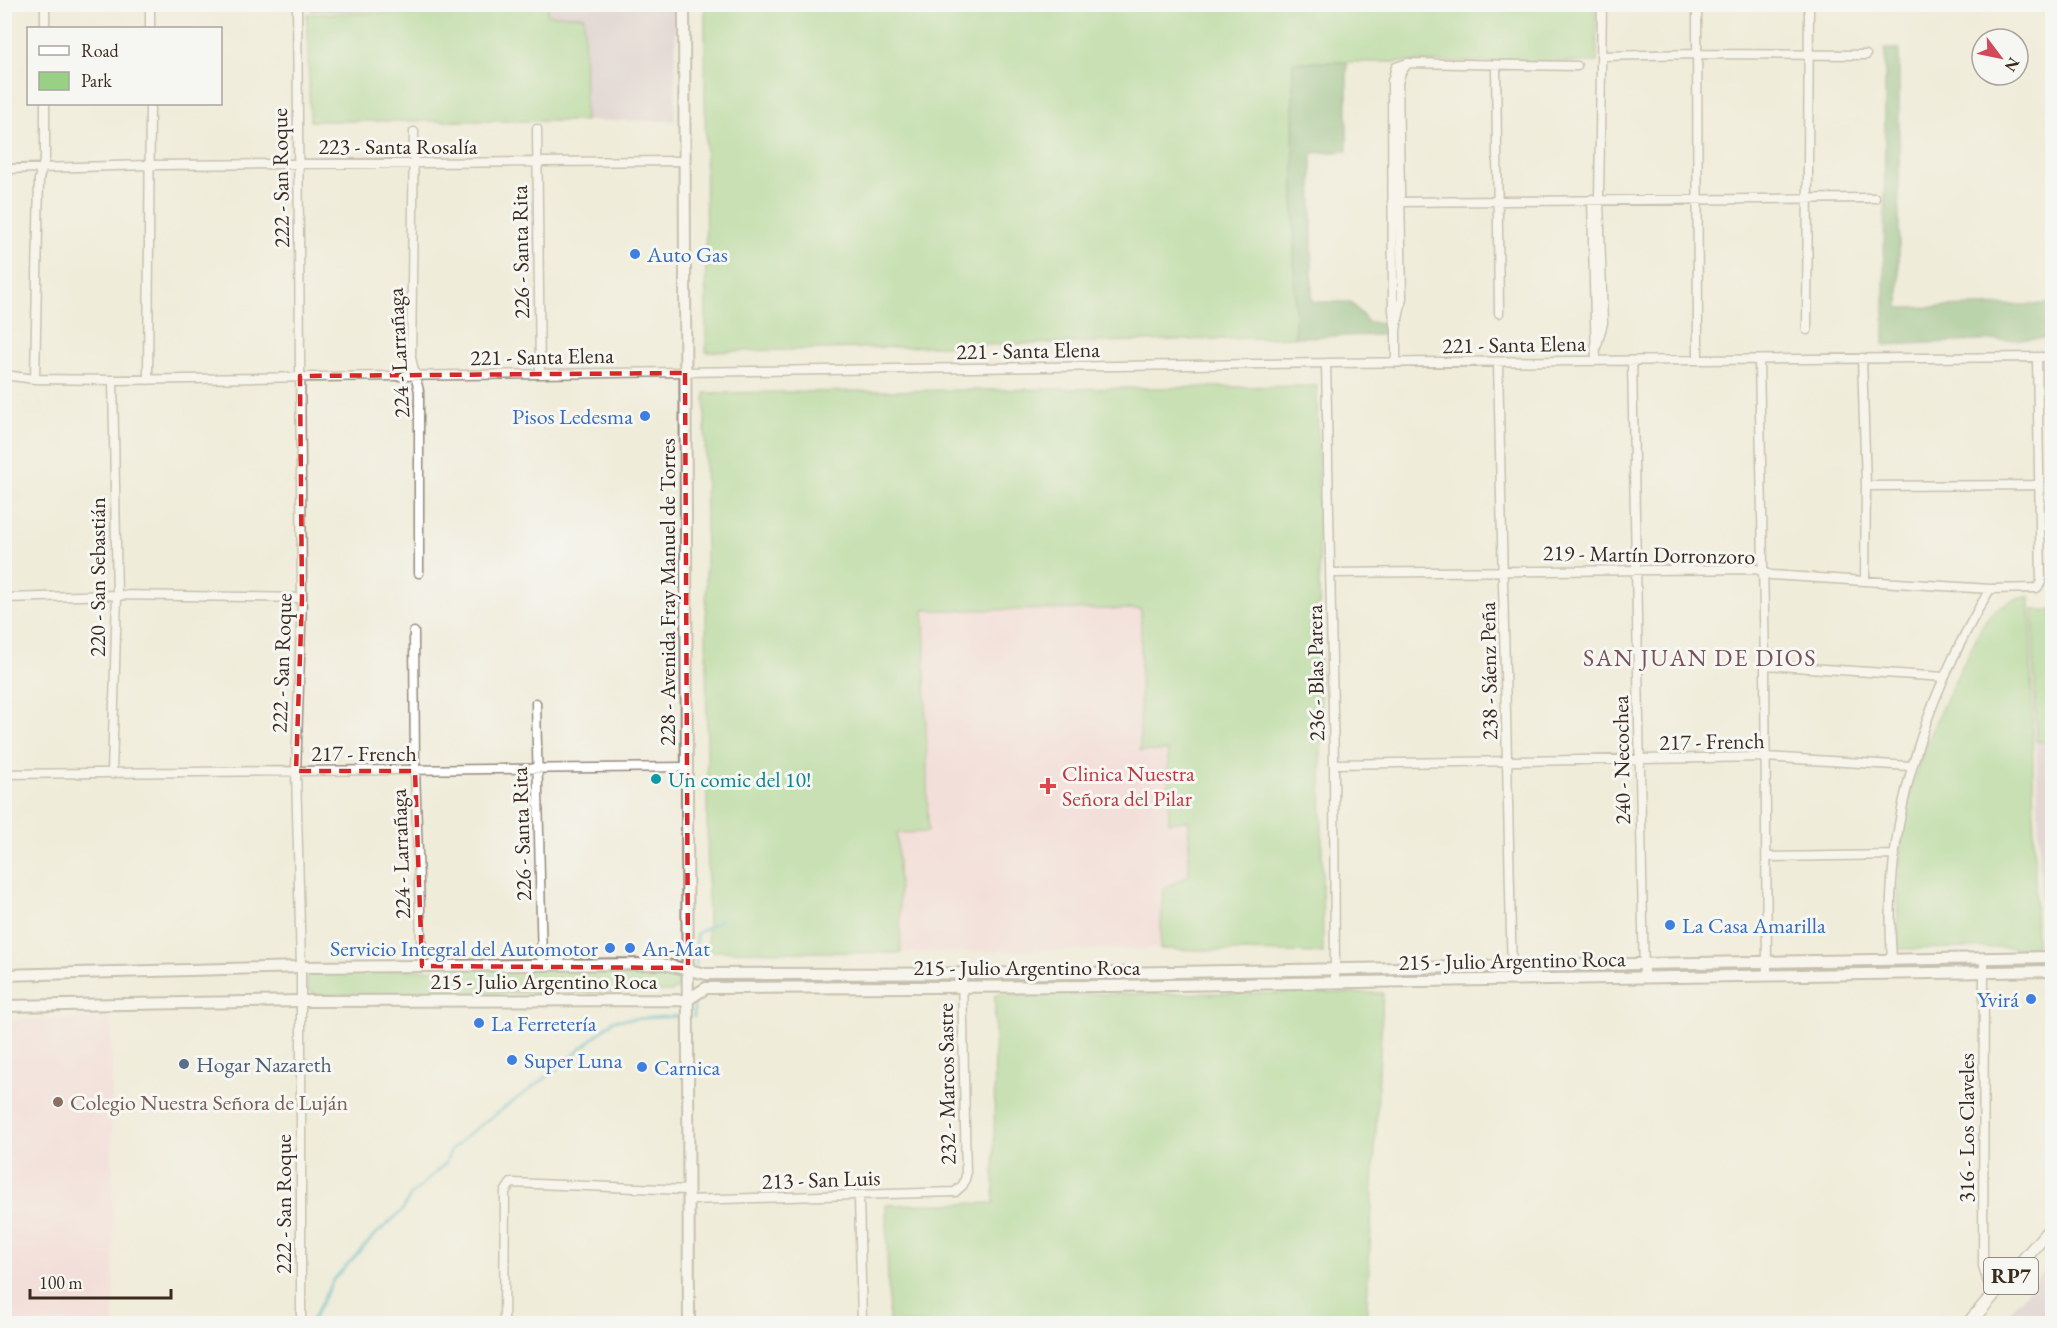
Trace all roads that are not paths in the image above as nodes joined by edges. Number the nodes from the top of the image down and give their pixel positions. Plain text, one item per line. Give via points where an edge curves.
1 (45, 4) edge
2 (150, 4) edge
3 (297, 4) edge
4 (684, 4) edge
5 (1602, 4) edge
6 (1697, 4) edge
7 (1809, 4) edge
8 (45, 27) edge
9 (150, 27) edge
10 (1697, 54) junction
11 (1810, 55) junction
12 (1866, 55) dead end
13 (1601, 56) junction
14 (1496, 65) junction
15 (1577, 66) dead end
16 (45, 105) edge
17 (150, 105) edge
18 (537, 129) dead end
19 (414, 132) dead end
20 (684, 161) junction
21 (537, 163) junction
22 (150, 165) junction
23 (298, 165) junction
24 (413, 165) junction
25 (4, 169) edge
26 (42, 169) junction
27 (1698, 198) junction
28 (1808, 198) junction
29 (1875, 198) dead end
30 (1595, 199) junction
31 (1396, 201) junction
32 (1497, 201) junction
33 (1499, 313) dead end
34 (1807, 330) dead end
35 (2037, 357) junction
36 (2052, 357) edge
37 (1863, 358) junction
38 (1698, 360) junction
39 (1759, 360) junction
40 (1632, 361) junction
41 (1596, 362) junction
42 (1326, 363) junction
43 (1396, 363) junction
44 (1498, 363) junction
45 (685, 373) junction
46 (540, 374) junction
47 (4, 375) edge
48 (300, 376) junction
49 (415, 376) junction
50 (35, 379) junction
51 (148, 380) junction
52 (113, 381) junction
53 (2039, 485) junction
54 (1866, 486) junction
55 (1637, 570) junction
56 (1505, 571) junction
57 (1764, 572) junction
58 (419, 573) dead end
59 (1332, 573) junction
60 (1865, 579) junction
61 (1990, 589) junction
62 (117, 595) junction
63 (4, 598) edge
64 (302, 598) junction
65 (414, 632) dead end
66 (1765, 665) junction
67 (1944, 677) junction
68 (536, 703) dead end
69 (1765, 757) junction
70 (1638, 759) junction
71 (1507, 760) junction
72 (1334, 764) junction
73 (1910, 766) junction
74 (688, 767) junction
75 (537, 770) junction
76 (296, 771) junction
77 (415, 771) junction
78 (4, 774) edge
79 (112, 774) junction
80 (1895, 855) junction
81 (1767, 857) junction
82 (2052, 957) edge
83 (1984, 959) junction
84 (1892, 960) junction
85 (1767, 962) junction
86 (1642, 964) junction
87 (542, 965) junction
88 (422, 966) junction
89 (301, 967) junction
90 (1512, 967) junction
91 (688, 968) junction
92 (1336, 969) junction
93 (2052, 971) edge
94 (962, 972) junction
95 (1984, 972) junction
96 (4, 975) edge
97 (1767, 976) junction
98 (1644, 978) junction
99 (1512, 979) junction
100 (1335, 983) junction
101 (962, 986) junction
102 (687, 1000) junction
103 (301, 1001) junction
104 (4, 1006) edge
105 (955, 1192) joint
106 (688, 1195) junction
107 (859, 1196) junction
108 (2052, 1227) edge
109 (1995, 1293) junction
110 (1976, 1320) edge
111 (301, 1323) edge
112 (504, 1323) edge
113 (689, 1323) edge
114 (862, 1323) edge

1 - 8 street
2 - 9 street
3 - 23 street, 222 - San Roque
4 - 20 street, 228 - Avenida Fray Manuel de Torres
5 - 13 street
6 - 10 street
7 - 11 street
10 - 11 street
10 - 13 street
10 - 27 street
11 - 12 street
11 - 28 street
13 - 30 street
14 - 15 street
14 - 31 street via 1408,63 1401,72
14 - 32 street
16 - 26 street
17 - 22 street
18 - 21 street, 226 - Santa Rita
19 - 24 street, 224 - Larrañaga
20 - 21 street, 223 - Santa Rosalía
20 - 45 street, 228 - Avenida Fray Manuel de Torres
21 - 24 street, 223 - Santa Rosalía
21 - 46 street, 226 - Santa Rita
22 - 23 street, 223 - Santa Rosalía
22 - 26 street, 223 - Santa Rosalía
22 - 51 street
23 - 24 street, 223 - Santa Rosalía
23 - 48 street, 222 - San Roque
24 - 49 street, 224 - Larrañaga via 411,358
25 - 26 street, 223 - Santa Rosalía
26 - 50 street
27 - 28 street
27 - 30 street
27 - 38 street
28 - 29 street
28 - 34 street
30 - 32 street
30 - 41 street via 1603,323
31 - 32 street
31 - 43 street via 1402,298 1396,330
32 - 33 street
35 - 36 street, 221 - Santa Elena
35 - 37 street, 221 - Santa Elena
35 - 53 street
37 - 39 street, 221 - Santa Elena
37 - 54 street
38 - 39 street, 221 - Santa Elena
38 - 40 street, 221 - Santa Elena
39 - 57 street
40 - 41 street, 221 - Santa Elena
40 - 55 street, 240 - Necochea
41 - 44 street, 221 - Santa Elena
42 - 43 street, 221 - Santa Elena
42 - 45 street, 221 - Santa Elena
42 - 59 street, 236 - Blas Parera
43 - 44 street, 221 - Santa Elena
44 - 56 street, 238 - Sáenz Peña
45 - 46 street, 221 - Santa Elena
45 - 74 street, 228 - Avenida Fray Manuel de Torres
46 - 49 street, 221 - Santa Elena
47 - 50 street, 221 - Santa Elena
48 - 49 street, 221 - Santa Elena
48 - 51 street, 221 - Santa Elena
48 - 64 street, 222 - San Roque
49 - 58 street, 224 - Larrañaga via 419,391
50 - 52 street, 221 - Santa Elena
51 - 52 street, 221 - Santa Elena
52 - 62 street, 220 - San Sebastián
53 - 54 street
53 - 61 street, 219 - Martín Dorronzoro via 2041,582 2037,588
54 - 60 street
55 - 56 street, 219 - Martín Dorronzoro
55 - 57 street, 219 - Martín Dorronzoro
55 - 70 street, 240 - Necochea
56 - 59 street, 219 - Martín Dorronzoro
56 - 71 street, 238 - Sáenz Peña
57 - 60 street, 219 - Martín Dorronzoro
57 - 66 street
59 - 72 street, 236 - Blas Parera
60 - 61 street, 219 - Martín Dorronzoro
61 - 67 street
62 - 63 street
62 - 64 street
62 - 79 street, 220 - San Sebastián
64 - 76 street, 222 - San Roque
65 - 77 street, 224 - Larrañaga
66 - 67 street
66 - 69 street
67 - 73 street
68 - 75 street, 226 - Santa Rita
69 - 70 street, 217 - French
69 - 73 street, 217 - French
69 - 81 street
70 - 71 street, 217 - French
70 - 86 street, 240 - Necochea
71 - 72 street, 217 - French
71 - 90 street, 238 - Sáenz Peña
72 - 92 street, 236 - Blas Parera
73 - 80 street
74 - 75 street, 217 - French
74 - 91 street, 228 - Avenida Fray Manuel de Torres
75 - 77 street, 217 - French
75 - 87 street, 226 - Santa Rita
76 - 77 street, 217 - French
76 - 79 street, 217 - French
76 - 89 street, 222 - San Roque
77 - 88 street, 224 - Larrañaga
78 - 79 street, 217 - French
80 - 81 street
80 - 84 street via 1890,917
81 - 85 street
82 - 83 street, 215 - Julio Argentino Roca
83 - 84 street, 215 - Julio Argentino Roca
83 - 95 street, 316 - Los Claveles
84 - 85 street, 215 - Julio Argentino Roca
85 - 86 street, 215 - Julio Argentino Roca
85 - 97 street
86 - 90 street, 215 - Julio Argentino Roca
86 - 98 street, 240 - Necochea
87 - 88 street, 215 - Julio Argentino Roca
87 - 91 street, 215 - Julio Argentino Roca via 663,964
88 - 89 street, 215 - Julio Argentino Roca
89 - 96 street, 215 - Julio Argentino Roca
89 - 103 street, 222 - San Roque
90 - 92 street, 215 - Julio Argentino Roca
90 - 99 street, 238 - Sáenz Peña
91 - 94 street, 215 - Julio Argentino Roca via 706,974
91 - 102 street, 228 - Avenida Fray Manuel de Torres
92 - 94 street, 215 - Julio Argentino Roca
92 - 100 street, 236 - Blas Parera
93 - 95 street, 215 - Julio Argentino Roca
94 - 101 street, 232 - Marcos Sastre
95 - 97 street, 215 - Julio Argentino Roca
95 - 109 street, 316 - Los Claveles via 1983,1266
97 - 98 street, 215 - Julio Argentino Roca
98 - 99 street, 215 - Julio Argentino Roca
99 - 100 street, 215 - Julio Argentino Roca
100 - 101 street, 215 - Julio Argentino Roca
101 - 102 street, 215 - Julio Argentino Roca via 706,988
101 - 105 street, 232 - Marcos Sastre via 966,1176
102 - 103 street, 215 - Julio Argentino Roca
102 - 106 street, 228 - Avenida Fray Manuel de Torres
103 - 104 street, 215 - Julio Argentino Roca
103 - 111 street, 222 - San Roque
105 - 107 street, 213 - San Luis
106 - 107 street, 213 - San Luis
106 - 112 street, 213 - San Luis via 511,1183 505,1192
106 - 113 street, 228 - Avenida Fray Manuel de Torres
107 - 114 street
108 - 109 main road, RP7
109 - 110 main road, RP7

